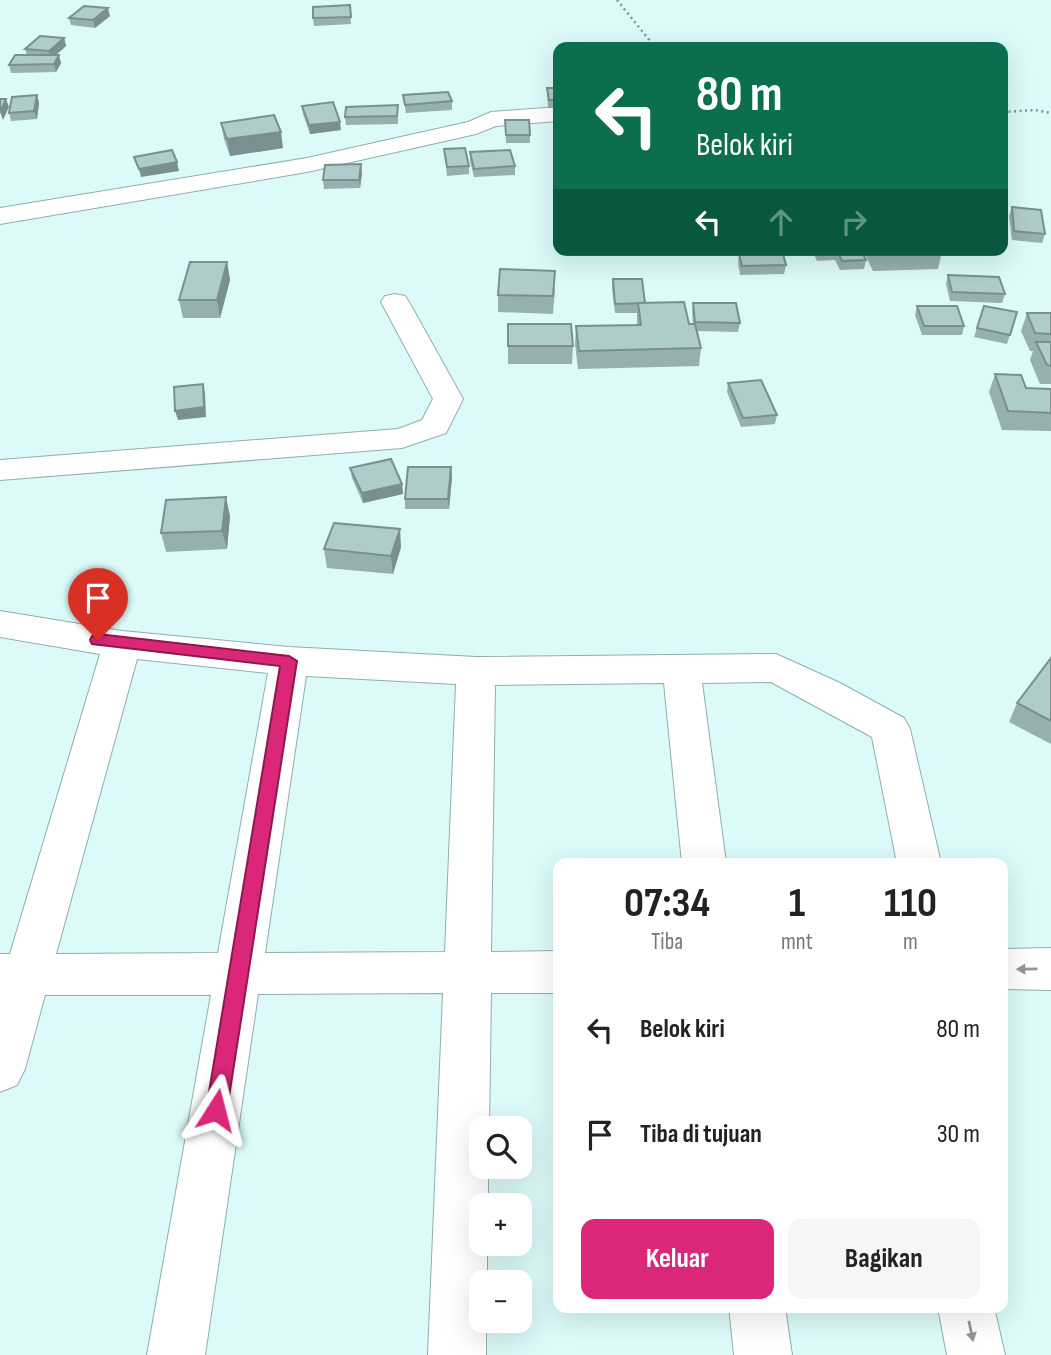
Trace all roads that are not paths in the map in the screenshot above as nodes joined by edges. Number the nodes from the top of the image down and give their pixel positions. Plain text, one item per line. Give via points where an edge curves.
1 (553, 114) edge
2 (0, 216) edge
3 (395, 302) dead end
4 (0, 470) edge
5 (0, 624) edge
6 (122, 643) junction
7 (289, 661) junction
8 (681, 667) junction
9 (476, 671) junction
10 (703, 858) edge
11 (918, 858) edge
12 (1008, 969) edge
13 (1051, 969) edge
14 (553, 972) edge
15 (468, 973) junction
16 (238, 974) junction
17 (14, 975) edge
18 (0, 1069) edge
19 (758, 1313) edge
20 (967, 1313) edge
21 (176, 1355) edge
22 (457, 1355) edge
23 (763, 1355) edge
24 (976, 1355) edge

1 - 2 street via 491,120 476,128 307,165
3 - 4 street via 447,399 435,426 402,438
5 - 6 street
6 - 7 street
6 - 17 street
7 - 9 street
7 - 16 street
8 - 9 street
8 - 10 street
8 - 11 street via 776,668 890,729
9 - 15 street
13 -> 12 street
14 - 15 street
15 - 16 street
15 - 22 street
16 - 17 street
16 - 21 street
17 - 18 street
19 - 23 street
20 -> 24 street

